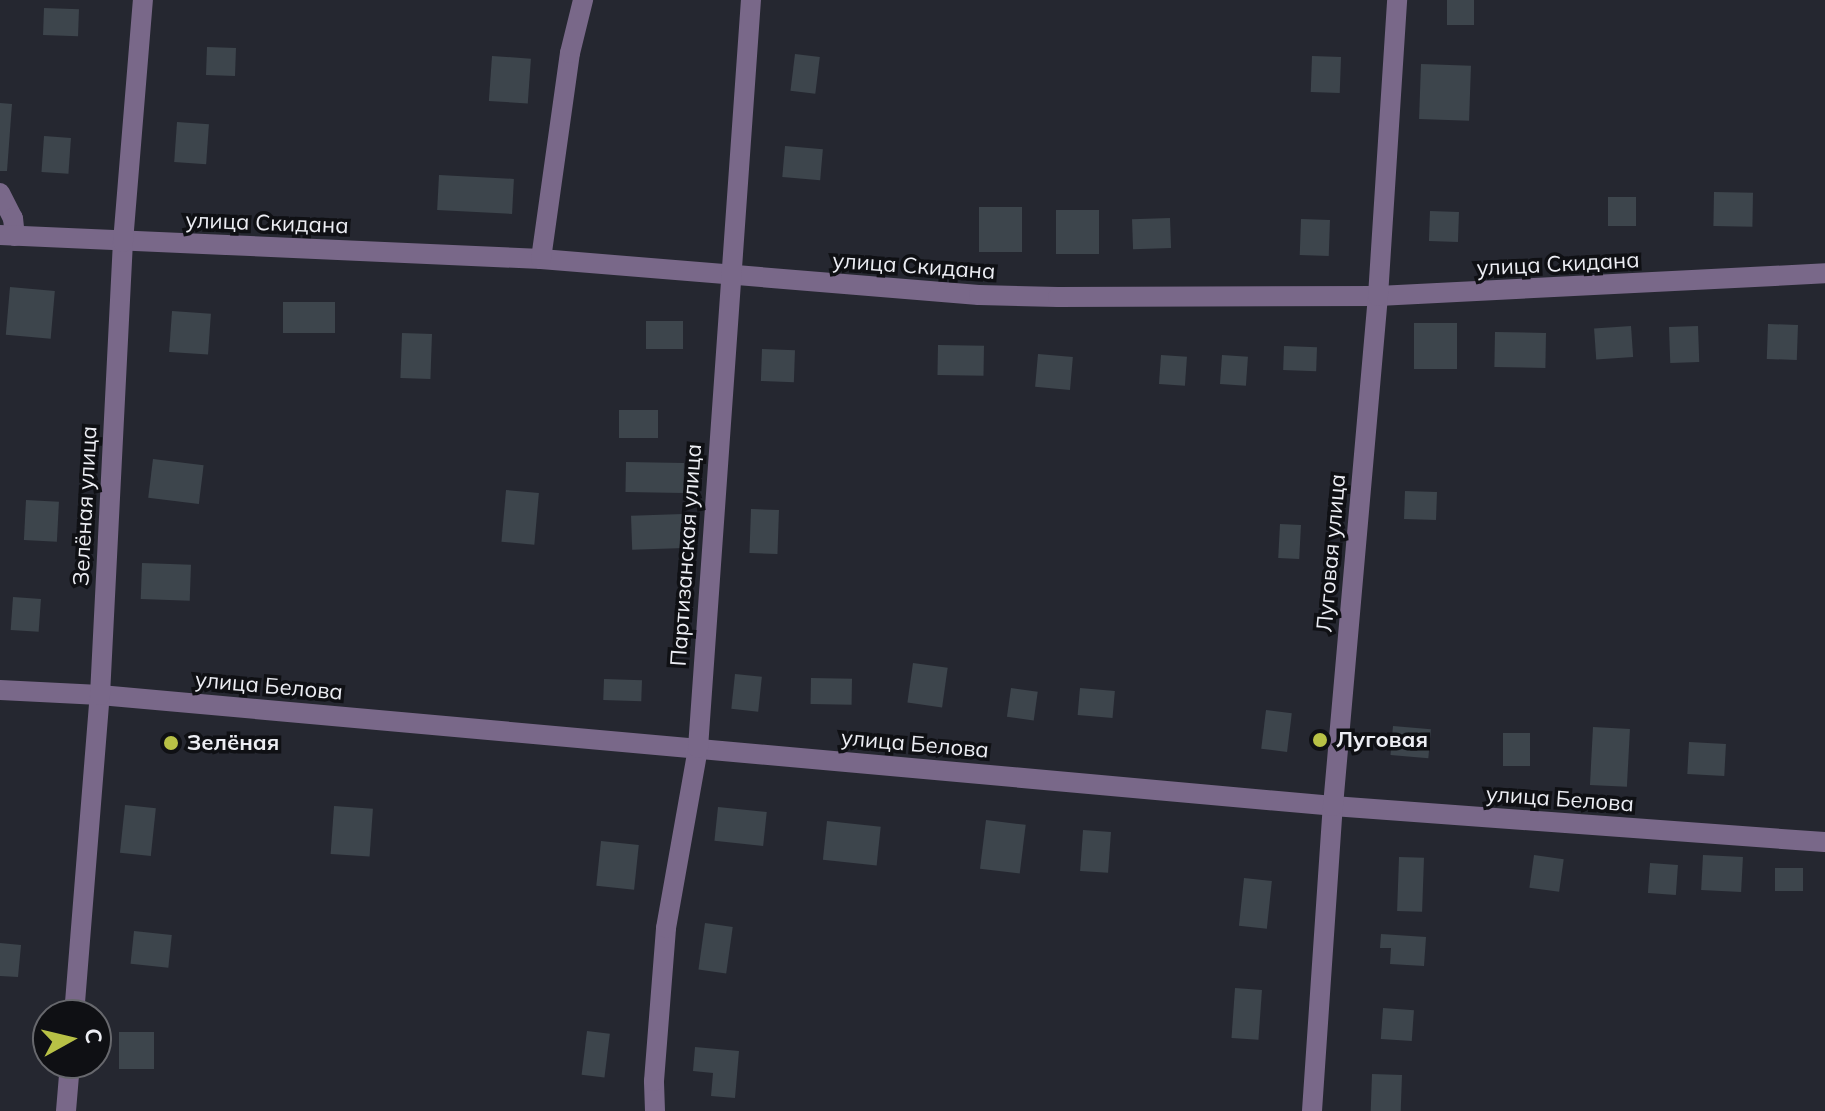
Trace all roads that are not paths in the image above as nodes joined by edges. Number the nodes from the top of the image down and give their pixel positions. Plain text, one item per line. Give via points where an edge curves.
1 (143, 0) edge
2 (583, 0) edge
3 (751, 0) edge
4 (1397, 0) edge
5 (0, 193) edge
6 (8, 236) edge
7 (123, 242) junction
8 (541, 259) junction
9 (1825, 273) edge
10 (729, 276) junction
11 (1378, 296) junction
12 (0, 690) edge
13 (100, 695) junction
14 (698, 748) junction
15 (1333, 806) junction
16 (1825, 842) edge
17 (75, 999) edge
18 (69, 1079) edge
19 (66, 1111) edge
20 (655, 1111) edge
21 (1312, 1111) edge

1 - 7 street, Зелёная улица
2 - 8 street via 570,53
3 - 10 street, Партизанская улица
4 - 11 street, Луговая улица
5 - 6 street via 13,218
6 - 7 street, улица Скидана
7 - 8 street, улица Скидана
7 - 13 street, Зелёная улица
8 - 10 street, улица Скидана
9 - 11 street, улица Скидана
10 - 11 street, улица Скидана via 979,295
10 - 14 street, Партизанская улица
11 - 15 street, Луговая улица
12 - 13 street, улица Белова
13 - 14 street, улица Белова
13 - 17 street, Зелёная улица
14 - 15 street, улица Белова
14 - 20 street, Партизанская улица via 666,928
15 - 16 street, улица Белова
15 - 21 street, Луговая улица
18 - 19 street

